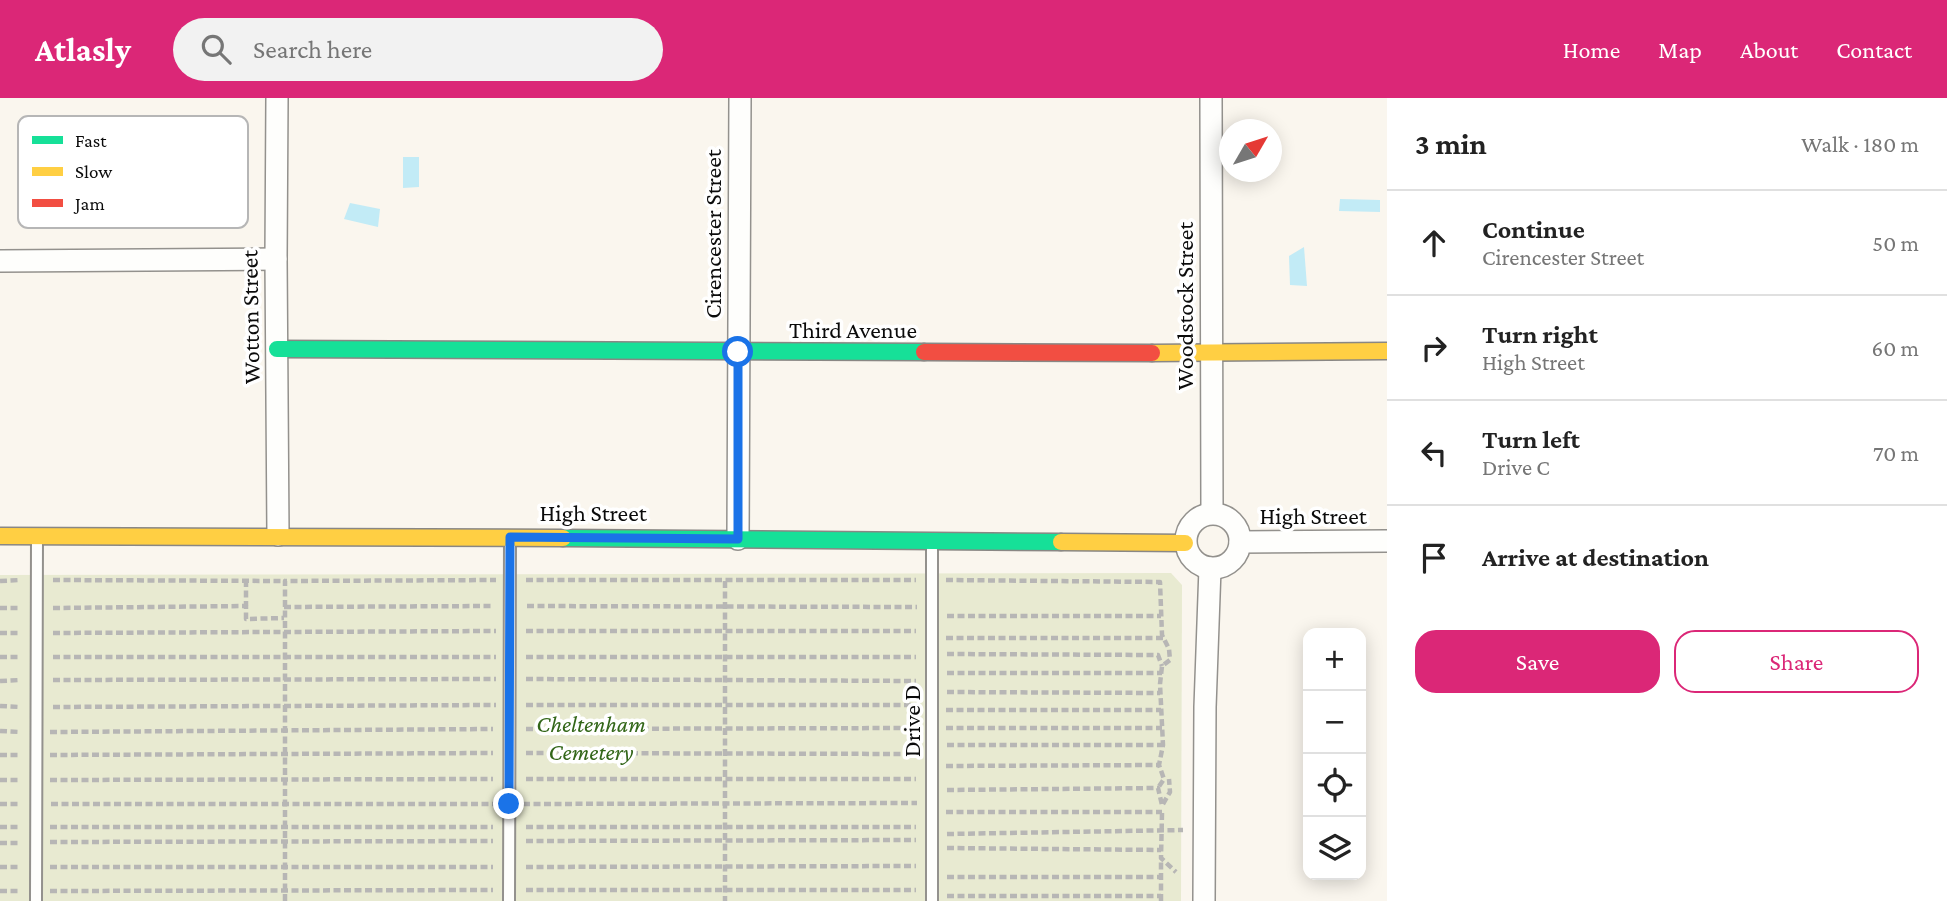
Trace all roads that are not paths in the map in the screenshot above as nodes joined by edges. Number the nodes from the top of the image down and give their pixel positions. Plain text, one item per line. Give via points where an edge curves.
1 (277, 98) edge
2 (740, 98) edge
3 (1211, 98) edge
4 (275, 259) junction
5 (0, 261) edge
6 (277, 349) junction
7 (1387, 351) edge
8 (738, 352) junction
9 (1210, 353) junction
10 (1212, 513) junction
11 (278, 535) junction
12 (0, 536) edge
13 (37, 536) junction
14 (510, 537) junction
15 (738, 539) junction
16 (932, 541) junction
17 (1387, 541) edge
18 (1240, 542) junction
19 (1185, 543) junction
20 (1210, 568) junction
21 (36, 896) edge
22 (509, 896) edge
23 (932, 896) edge
24 (1205, 901) edge

1 - 4 street, Wotton Street
2 - 8 street, Cirencester Street
3 - 9 street, Woodstock Street
4 - 5 street
4 - 6 street, Wotton Street
6 - 8 street, Third Avenue
6 - 11 street, Wotton Street
7 - 9 street, Third Avenue
8 - 9 street, Third Avenue
8 - 15 street, Cirencester Street
9 - 10 street, Woodstock Street
10 - 18 street via 1233,522
10 - 19 street via 1193,522
11 - 13 street, High Street
11 - 14 street, High Street
12 - 13 street, High Street
13 - 21 lane
14 - 15 street, High Street
14 - 22 lane
15 - 16 street, High Street
16 - 19 street, High Street
16 - 23 lane, Drive D
17 - 18 street, High Street
18 - 20 street via 1232,561
19 - 20 street via 1193,560
20 - 24 street

